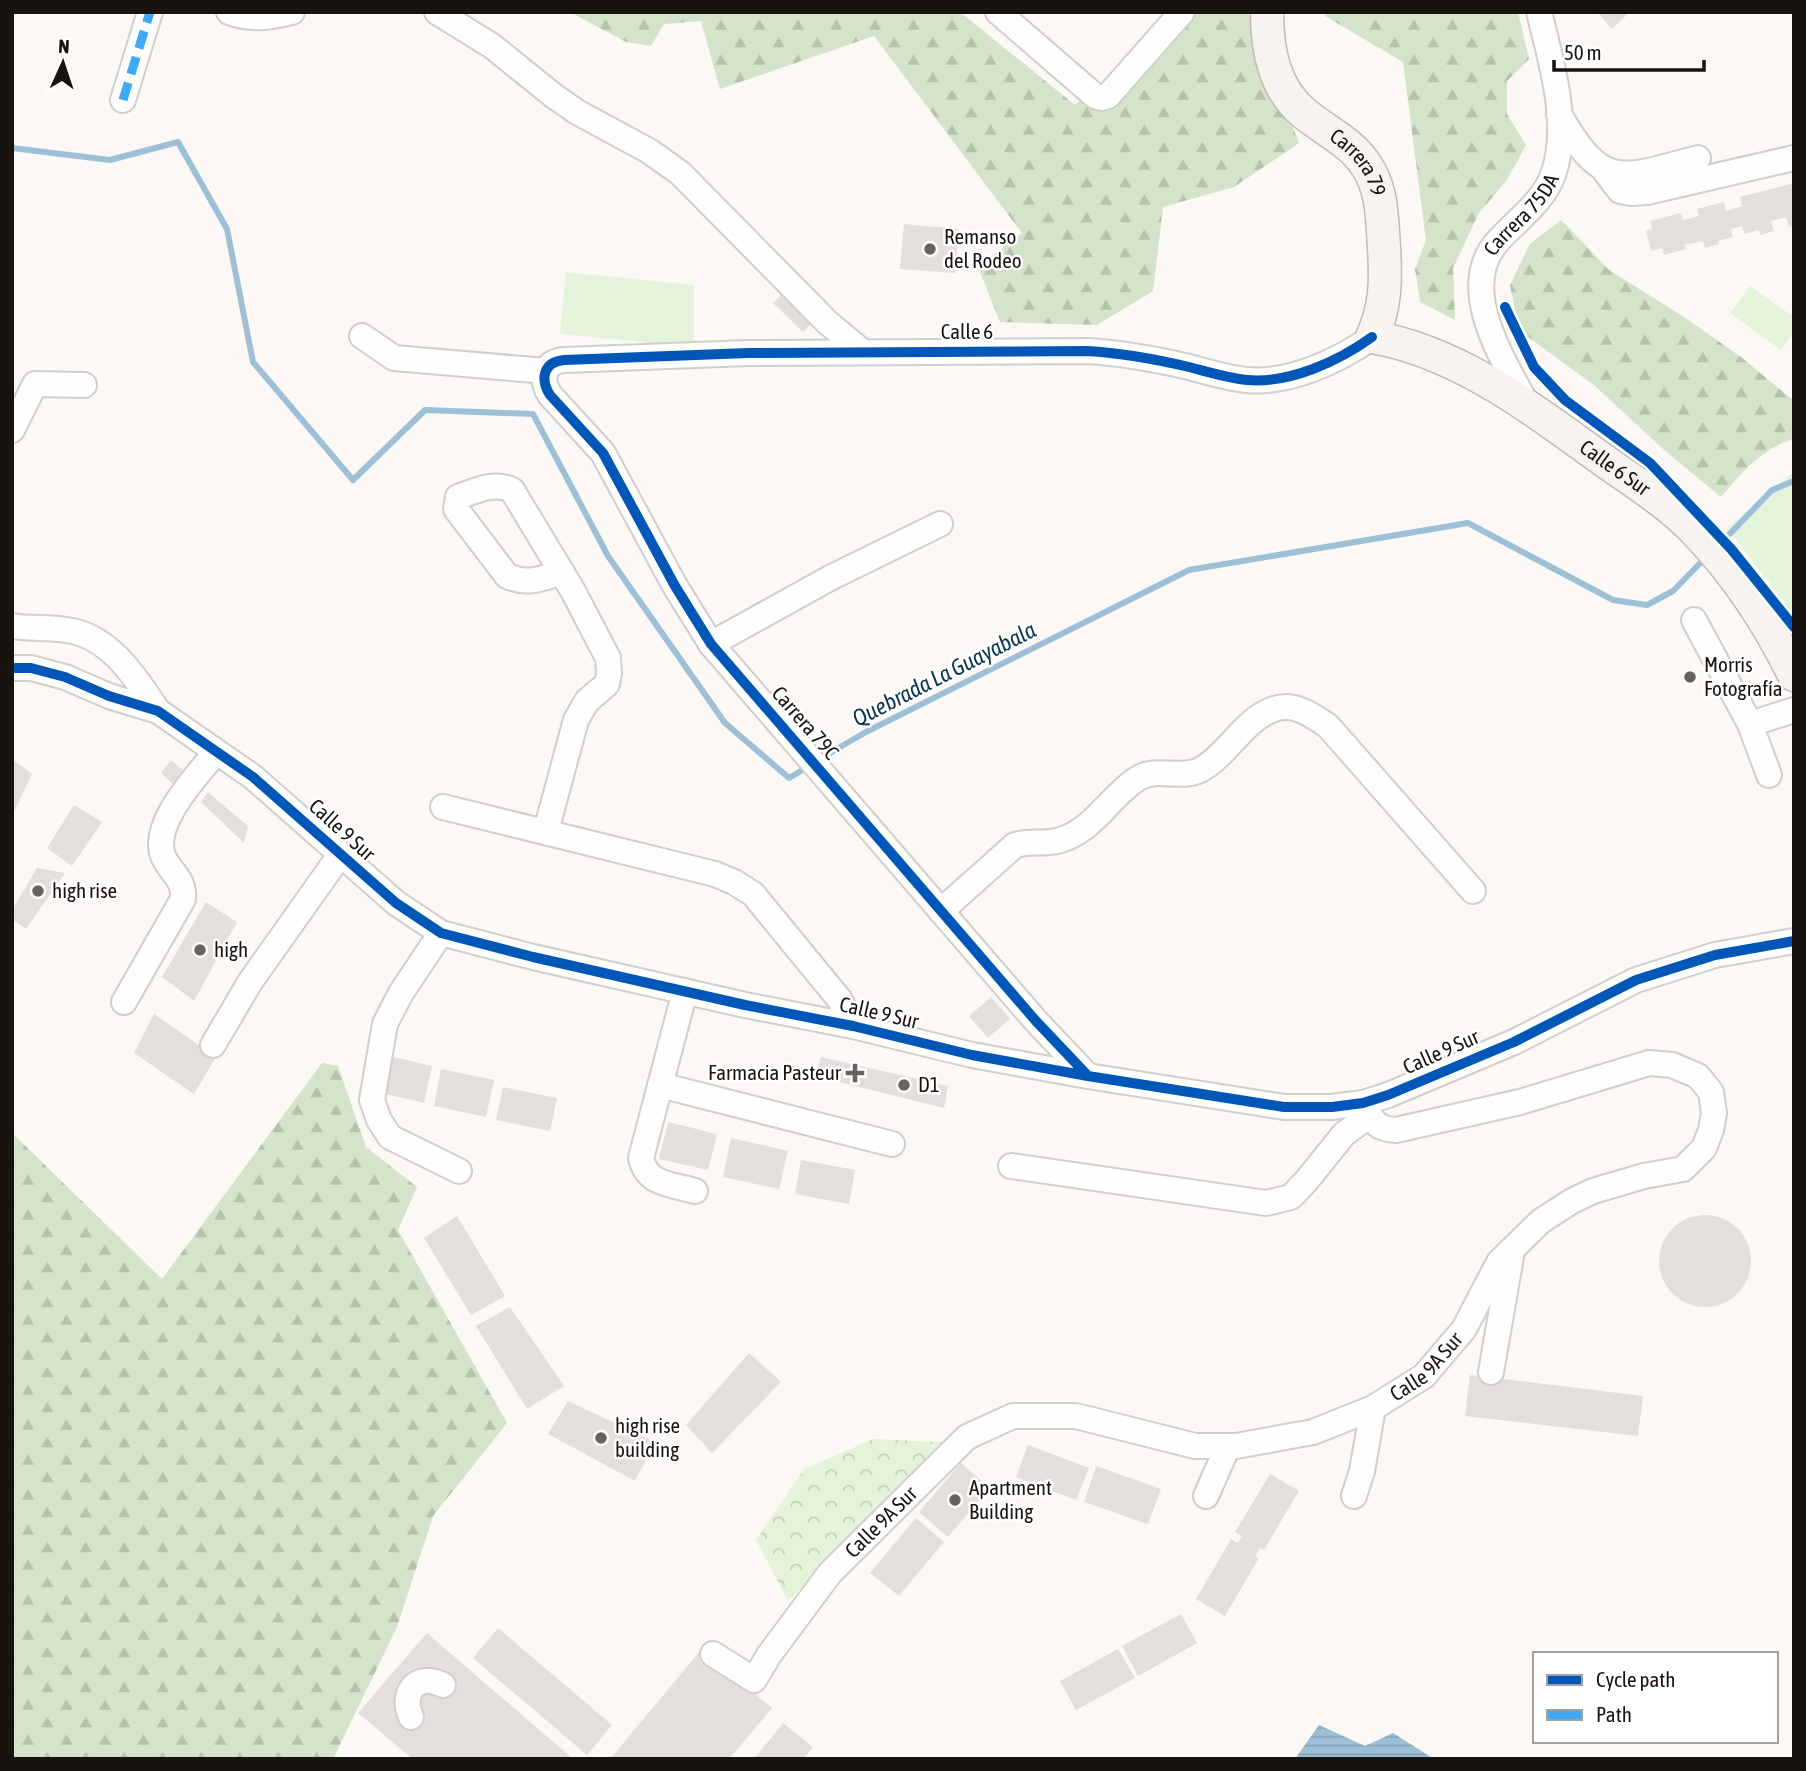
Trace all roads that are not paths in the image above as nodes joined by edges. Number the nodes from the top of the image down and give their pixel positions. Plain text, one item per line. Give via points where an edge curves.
1 (150, 12) edge
2 (229, 12) edge
3 (292, 12) edge
4 (437, 12) edge
5 (998, 12) edge
6 (1182, 12) edge
7 (1267, 12) edge
8 (1539, 12) edge
9 (123, 100) dead end
10 (1559, 114) junction
11 (1698, 158) dead end
12 (1794, 159) edge
13 (1604, 170) junction
14 (362, 336) dead end
15 (1373, 337) junction
16 (863, 352) junction
17 (548, 368) junction
18 (84, 384) dead end
19 (1530, 408) junction
20 (12, 430) edge
21 (940, 524) dead end
22 (562, 572) junction
23 (1694, 620) dead end
24 (12, 626) edge
25 (711, 644) junction
26 (12, 668) edge
27 (1794, 675) edge
28 (1794, 710) edge
29 (158, 711) junction
30 (1750, 724) junction
31 (216, 752) junction
32 (1769, 775) dead end
33 (443, 807) dead end
34 (546, 831) junction
35 (340, 855) junction
36 (1473, 891) dead end
37 (941, 911) junction
38 (441, 933) junction
39 (1794, 941) edge
40 (685, 991) junction
41 (124, 1002) dead end
42 (1035, 1020) junction
43 (853, 1026) junction
44 (213, 1045) dead end
45 (1016, 1064) junction
46 (1088, 1076) junction
47 (660, 1085) junction
48 (1366, 1109) junction
49 (892, 1144) dead end
50 (1011, 1166) dead end
51 (458, 1171) dead end
52 (695, 1191) dead end
53 (1513, 1247) junction
54 (1491, 1372) dead end
55 (1373, 1408) junction
56 (1228, 1446) junction
57 (1206, 1496) dead end
58 (1354, 1496) dead end
59 (713, 1654) dead end
60 (443, 1685) dead end
61 (411, 1717) dead end

1 - 9 street
2 - 3 street via 259,19
4 - 16 street via 492,46 578,113 680,173 828,323
5 - 6 street via 1102,99
7 - 15 main road, Carrera 79 via 1269,46 1280,85 1304,114 1355,150 1376,183 1382,205 1386,283
8 - 10 street, Carrera 75DA
10 - 13 street via 1581,149
10 - 19 street, Carrera 75DA via 1557,156 1548,185 1495,244 1482,285 1483,310 1493,339
11 - 13 street via 1637,174
12 - 13 street via 1631,193 1619,191
14 - 17 street, Calle 6 via 394,358
15 - 16 street, Calle 6 via 1327,364 1258,380 1113,352
15 - 19 main road, Calle 6 Sur via 1417,347
16 - 17 street, Calle 6 via 564,360
17 - 25 street, Carrera 79C via 544,385 603,453
18 - 20 street via 35,384
19 - 27 main road, Calle 6 Sur via 1674,511 1713,550 1779,643
21 - 25 street
22 - 22 street via 531,582 507,576 456,509 458,497 493,486 512,489
22 - 34 street via 608,658 610,673 607,684 587,701 576,720
23 - 30 street
24 - 29 street via 86,635 130,670
25 - 37 street, Carrera 79C
26 - 29 street, Calle 9 Sur via 65,677
28 - 30 street
29 - 31 street, Calle 9 Sur
30 - 32 street
31 - 35 street, Calle 9 Sur via 253,777
31 - 41 street via 173,808 161,834 163,855 184,889 183,899
33 - 34 street
34 - 43 street via 715,874 753,894 840,1000
35 - 38 street, Calle 9 Sur via 396,903
35 - 44 street via 250,982
36 - 37 street via 1328,726 1309,712 1289,707 1273,709 1200,770 1137,779 1079,831 1058,841 1015,845
37 - 42 street, Carrera 79C
38 - 40 street, Calle 9 Sur
38 - 51 street via 385,1024 372,1100 390,1137
39 - 48 street, Calle 9 Sur via 1715,955 1636,980
40 - 43 street, Calle 9 Sur
40 - 47 street
42 - 45 street via 1030,1050
42 - 46 street, Carrera 79C
43 - 45 street, Calle 9 Sur
45 - 46 street, Calle 9 Sur
46 - 48 street, Calle 9 Sur via 1284,1107
47 - 49 street
47 - 52 street via 640,1158 643,1169 650,1178
48 - 50 street via 1290,1197 1266,1203
48 - 53 street, Calle 9A Sur via 1383,1130 1405,1129 1520,1102 1650,1063 1689,1070 1703,1080 1711,1093 1713,1119 1704,1148 1691,1163 1584,1195 1541,1221
53 - 54 street
53 - 55 street, Calle 9A Sur via 1499,1262 1464,1329 1424,1376
55 - 56 street, Calle 9A Sur via 1313,1432
55 - 58 street
56 - 57 street
56 - 59 street, Calle 9A Sur via 1195,1446 1076,1416 1013,1416 967,1437 830,1573 754,1680
60 - 61 street via 421,1681 409,1691 406,1706

